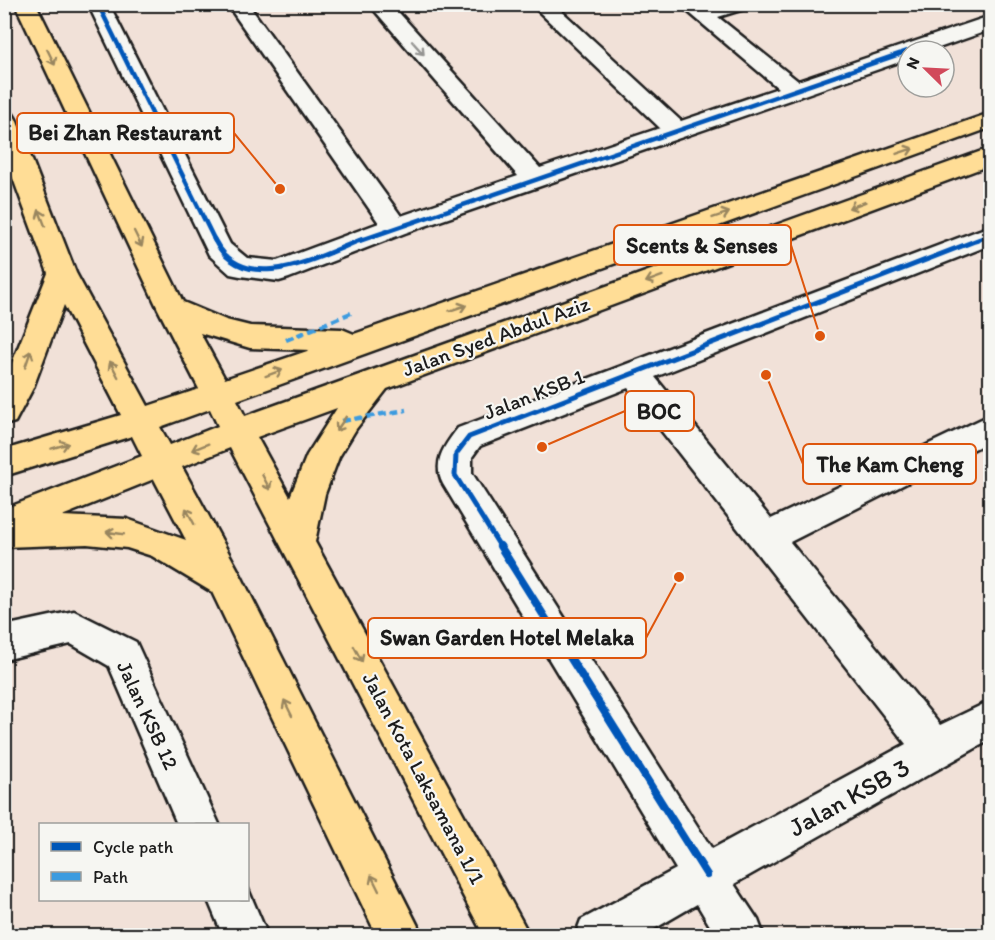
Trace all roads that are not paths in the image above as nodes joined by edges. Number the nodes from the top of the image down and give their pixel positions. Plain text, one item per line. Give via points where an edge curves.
1 (25, 4) edge
2 (98, 4) edge
3 (237, 4) edge
4 (379, 4) edge
5 (541, 4) edge
6 (736, 4) edge
7 (695, 10) edge
8 (990, 23) edge
9 (943, 39) edge
10 (896, 55) edge
11 (795, 90) junction
12 (4, 119) edge
13 (990, 120) edge
14 (677, 130) junction
15 (990, 156) edge
16 (535, 179) junction
17 (395, 227) junction
18 (990, 235) edge
19 (62, 273) junction
20 (172, 309) junction
21 (368, 339) junction
22 (634, 373) junction
23 (378, 379) junction
24 (219, 392) junction
25 (4, 412) edge
26 (142, 421) junction
27 (990, 427) edge
28 (239, 431) junction
29 (4, 463) edge
30 (161, 463) junction
31 (4, 524) edge
32 (4, 533) edge
33 (766, 537) junction
34 (298, 542) junction
35 (225, 581) junction
36 (4, 643) edge
37 (990, 719) edge
38 (935, 750) junction
39 (197, 823) edge
40 (707, 875) junction
41 (231, 901) edge
42 (246, 936) edge
43 (401, 936) edge
44 (508, 936) edge
45 (597, 936) edge
46 (742, 936) edge

1 -> 20 main road, Jalan Kota Laksamana 1/1
2 - 17 street via 219,249 240,267 279,271
3 - 17 street
4 -> 16 street
5 - 14 street
6 - 7 street
7 - 11 street
8 - 9 street
10 - 11 street
11 - 14 street
19 -> 12 main road
21 -> 13 main road, Jalan Syed Abdul Aziz
14 - 16 street
15 -> 23 main road, Jalan Syed Abdul Aziz
16 - 17 street
18 - 22 street, Jalan KSB 1
25 -> 19 main road via 18,388
26 -> 19 main road
20 - 21 main road via 250,337
20 - 24 main road, Jalan Kota Laksamana 1/1
24 -> 21 main road, Jalan Syed Abdul Aziz
22 - 33 street
22 - 40 street, Jalan KSB 1 via 469,437 456,454 455,475
23 - 28 main road, Jalan Syed Abdul Aziz
23 -> 34 main road via 342,421 320,458 303,507
24 - 26 main road, Jalan Syed Abdul Aziz
24 - 28 main road, Jalan Kota Laksamana 1/1
29 -> 26 main road, Jalan Syed Abdul Aziz
26 - 30 main road
27 - 33 street
28 -> 30 main road, Jalan Syed Abdul Aziz
28 -> 34 main road, Jalan Kota Laksamana 1/1
30 - 31 main road, Jalan Syed Abdul Aziz
35 -> 30 main road
35 -> 32 main road via 163,545 121,533 75,529
33 - 38 street
34 -> 44 main road, Jalan Kota Laksamana 1/1
43 -> 35 main road
36 - 39 street, Jalan KSB 12 via 74,627 123,654
37 - 38 street, Jalan KSB 3
38 - 40 street, Jalan KSB 3
40 - 45 street, Jalan KSB 3
40 - 46 street, Jalan KSB 1
41 - 42 street

